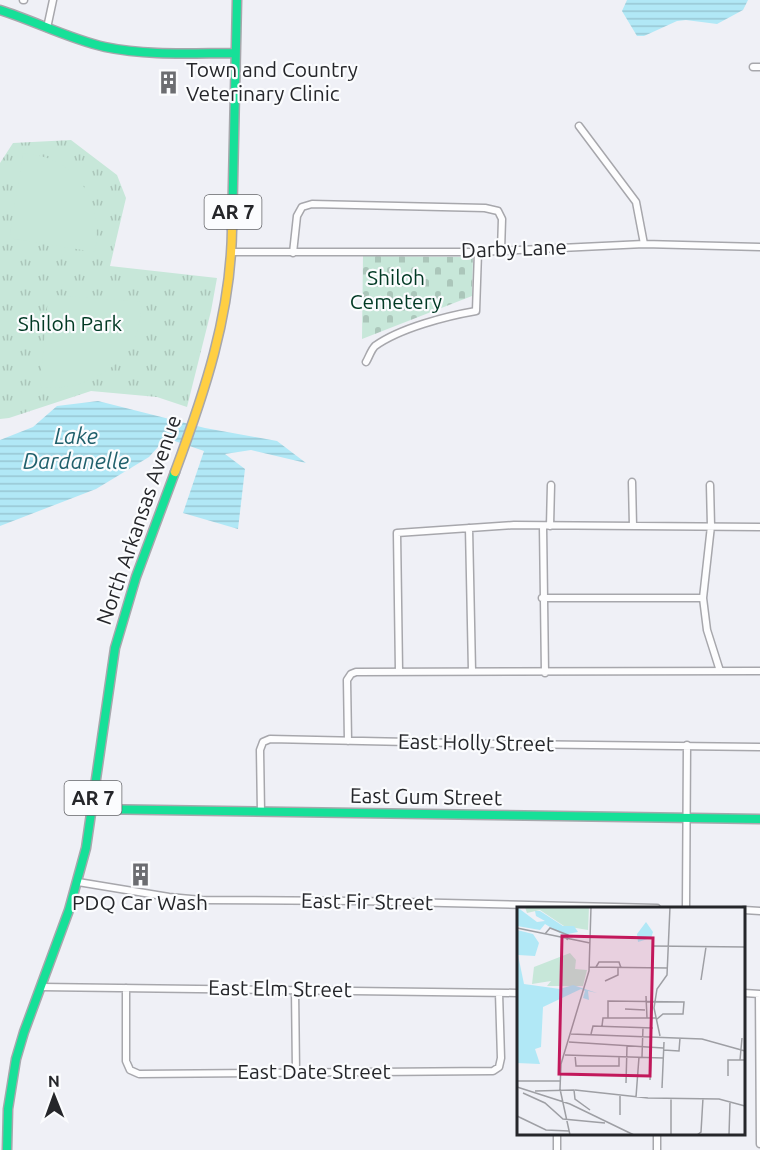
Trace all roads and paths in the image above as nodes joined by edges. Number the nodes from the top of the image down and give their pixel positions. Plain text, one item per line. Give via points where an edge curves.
1 (53, 0) edge
2 (237, 0) edge
3 (0, 10) edge
4 (47, 28) junction
5 (235, 53) junction
6 (579, 126) dead end
7 (644, 244) junction
8 (760, 247) edge
9 (501, 251) junction
10 (232, 252) junction
11 (477, 252) junction
12 (293, 253) junction
13 (366, 362) dead end
14 (632, 482) dead end
15 (551, 485) dead end
16 (710, 485) dead end
17 (547, 526) junction
18 (633, 526) junction
19 (711, 526) junction
20 (760, 527) edge
21 (469, 528) junction
22 (542, 598) junction
23 (703, 598) junction
24 (399, 671) junction
25 (472, 671) junction
26 (720, 671) junction
27 (760, 671) edge
28 (544, 673) junction
29 (348, 741) junction
30 (687, 745) junction
31 (760, 747) edge
32 (92, 809) junction
33 (261, 812) junction
34 (687, 818) junction
35 (760, 819) edge
36 (78, 882) junction
37 (557, 907) edge
38 (686, 907) edge
39 (745, 910) edge
40 (760, 911) edge
41 (41, 987) junction
42 (126, 988) junction
43 (295, 989) junction
44 (499, 993) junction
45 (517, 993) edge
46 (759, 994) edge
47 (296, 1071) junction
48 (760, 1144) edge
49 (7, 1150) edge

1 - 4 street
2 - 5 main road, North Arkansas Avenue / AR 7
3 - 4 main road
4 - 5 main road via 106,47
5 - 10 main road, North Arkansas Avenue / AR 7
6 - 7 street via 636,202
7 - 8 street, Darby Lane
7 - 9 street, Darby Lane
9 - 11 street, Darby Lane
9 - 12 street via 502,219 498,211 312,204 302,207 297,216
10 - 12 street, Darby Lane
10 - 32 main road, North Arkansas Avenue / AR 7 via 211,369 121,624
11 - 12 street, Darby Lane
11 - 13 street via 477,311 447,316 394,336 373,348
14 - 18 street
15 - 17 street
16 - 19 street
17 - 18 street
17 - 21 street
17 - 22 street
18 - 19 street
19 - 20 street
19 - 23 street
21 - 24 street via 397,533
21 - 25 street
22 - 23 street
22 - 28 street
23 - 26 street via 707,630
24 - 25 street
24 - 29 street via 351,674 347,680
25 - 28 street
26 - 27 street
26 - 28 street
29 - 30 street, East Holly Street
29 - 33 street, East Holly Street via 270,738 263,742
30 - 31 street, East Holly Street
30 - 34 street
32 - 33 main road, East Gum Street
32 - 36 main road, North Arkansas Avenue / AR 7
33 - 34 main road, East Gum Street
34 - 35 main road, East Gum Street
34 - 38 street
36 - 37 street, East Fir Street via 202,900
36 - 41 main road, North Arkansas Avenue / AR 7
39 - 40 street
41 - 42 street, East Elm Street
41 - 49 main road, North Arkansas Avenue / AR 7 via 14,1068
42 - 43 street, East Elm Street
42 - 47 street, East Date Street via 126,1061 130,1070 139,1074
43 - 44 street, East Elm Street
43 - 47 street
44 - 45 street, East Elm Street
44 - 47 street, East Date Street via 501,1058 499,1067 493,1071
46 - 48 street

